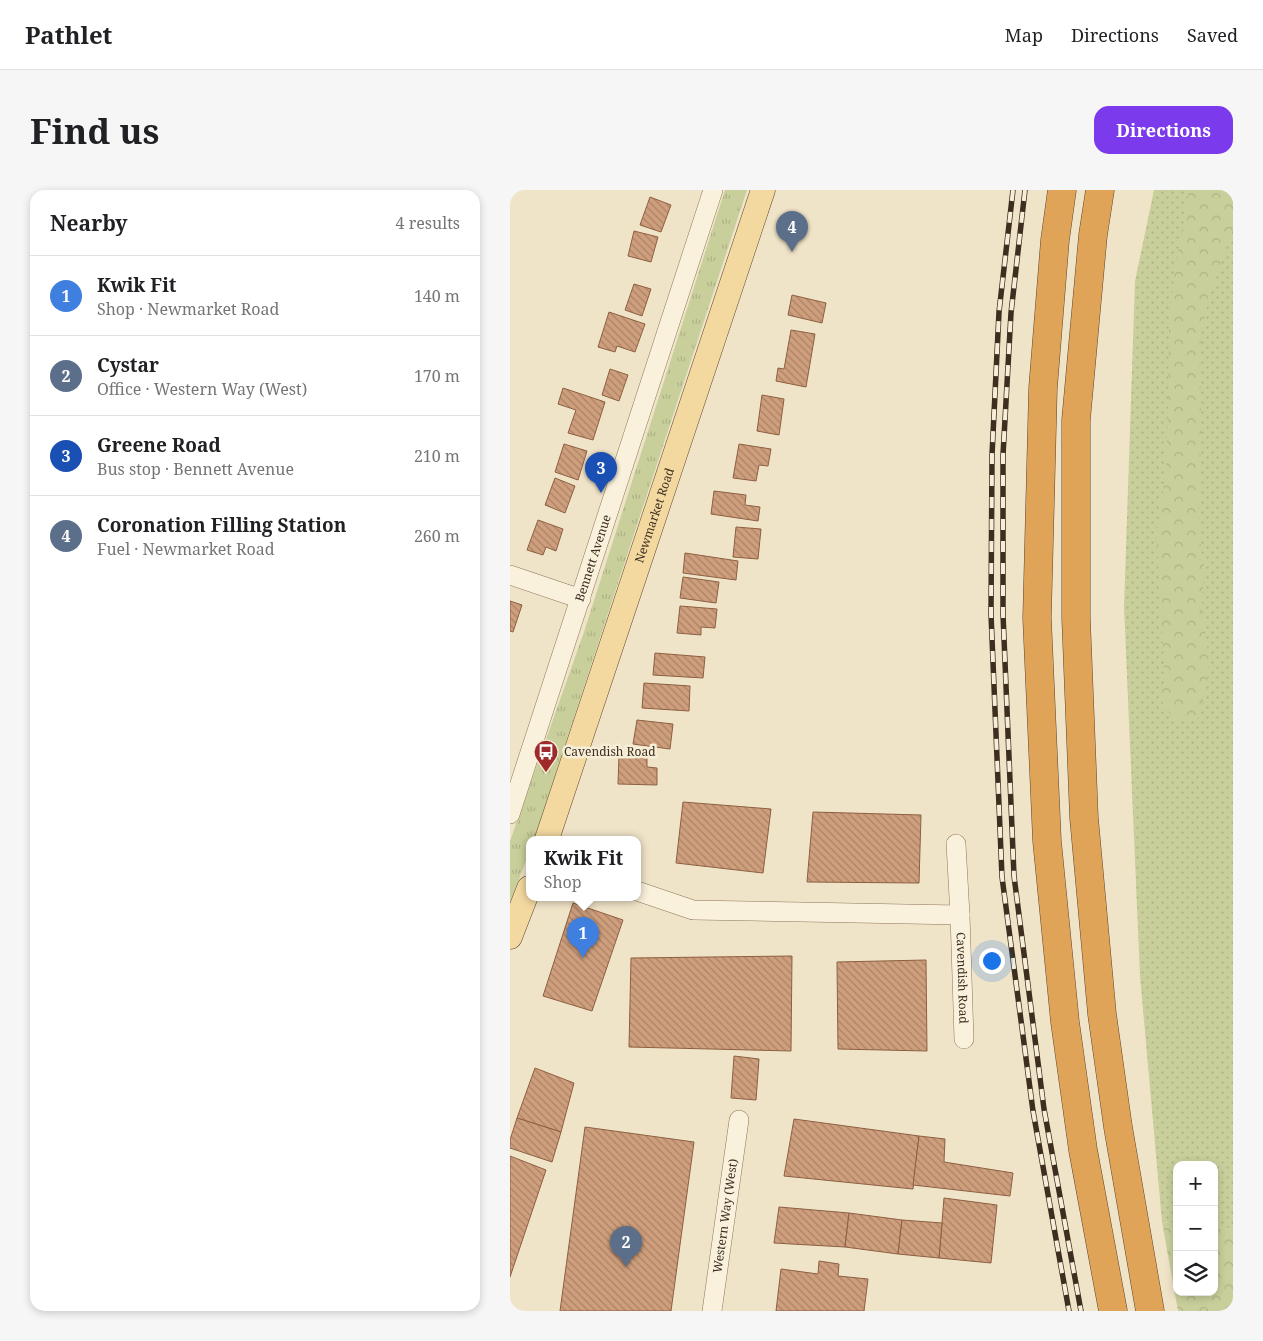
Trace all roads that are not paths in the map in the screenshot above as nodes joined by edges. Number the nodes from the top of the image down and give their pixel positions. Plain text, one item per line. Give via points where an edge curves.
1 (713, 190) edge
2 (762, 190) edge
3 (1062, 190) edge
4 (1100, 190) edge
5 (510, 575) edge
6 (581, 599) junction
7 (510, 814) edge
8 (548, 836) edge
9 (956, 844) dead end
10 (641, 892) edge
11 (526, 896) edge
12 (960, 915) junction
13 (510, 937) edge
14 (964, 1040) dead end
15 (739, 1120) dead end
16 (712, 1311) edge
17 (1113, 1311) edge
18 (1150, 1311) edge

1 - 6 street, Bennett Avenue
2 - 8 main road, Newmarket Road
3 - 17 highway via 1043,388 1036,618 1046,831 1067,1032 1083,1150
4 - 18 highway via 1076,420 1076,618 1084,818 1102,1014
5 - 6 street
6 - 7 street, Bennett Avenue
9 - 12 street, Cavendish Road
10 - 12 street, Cavendish Road via 692,910
11 - 13 main road
12 - 14 street, Cavendish Road
15 - 16 street, Western Way (West)

